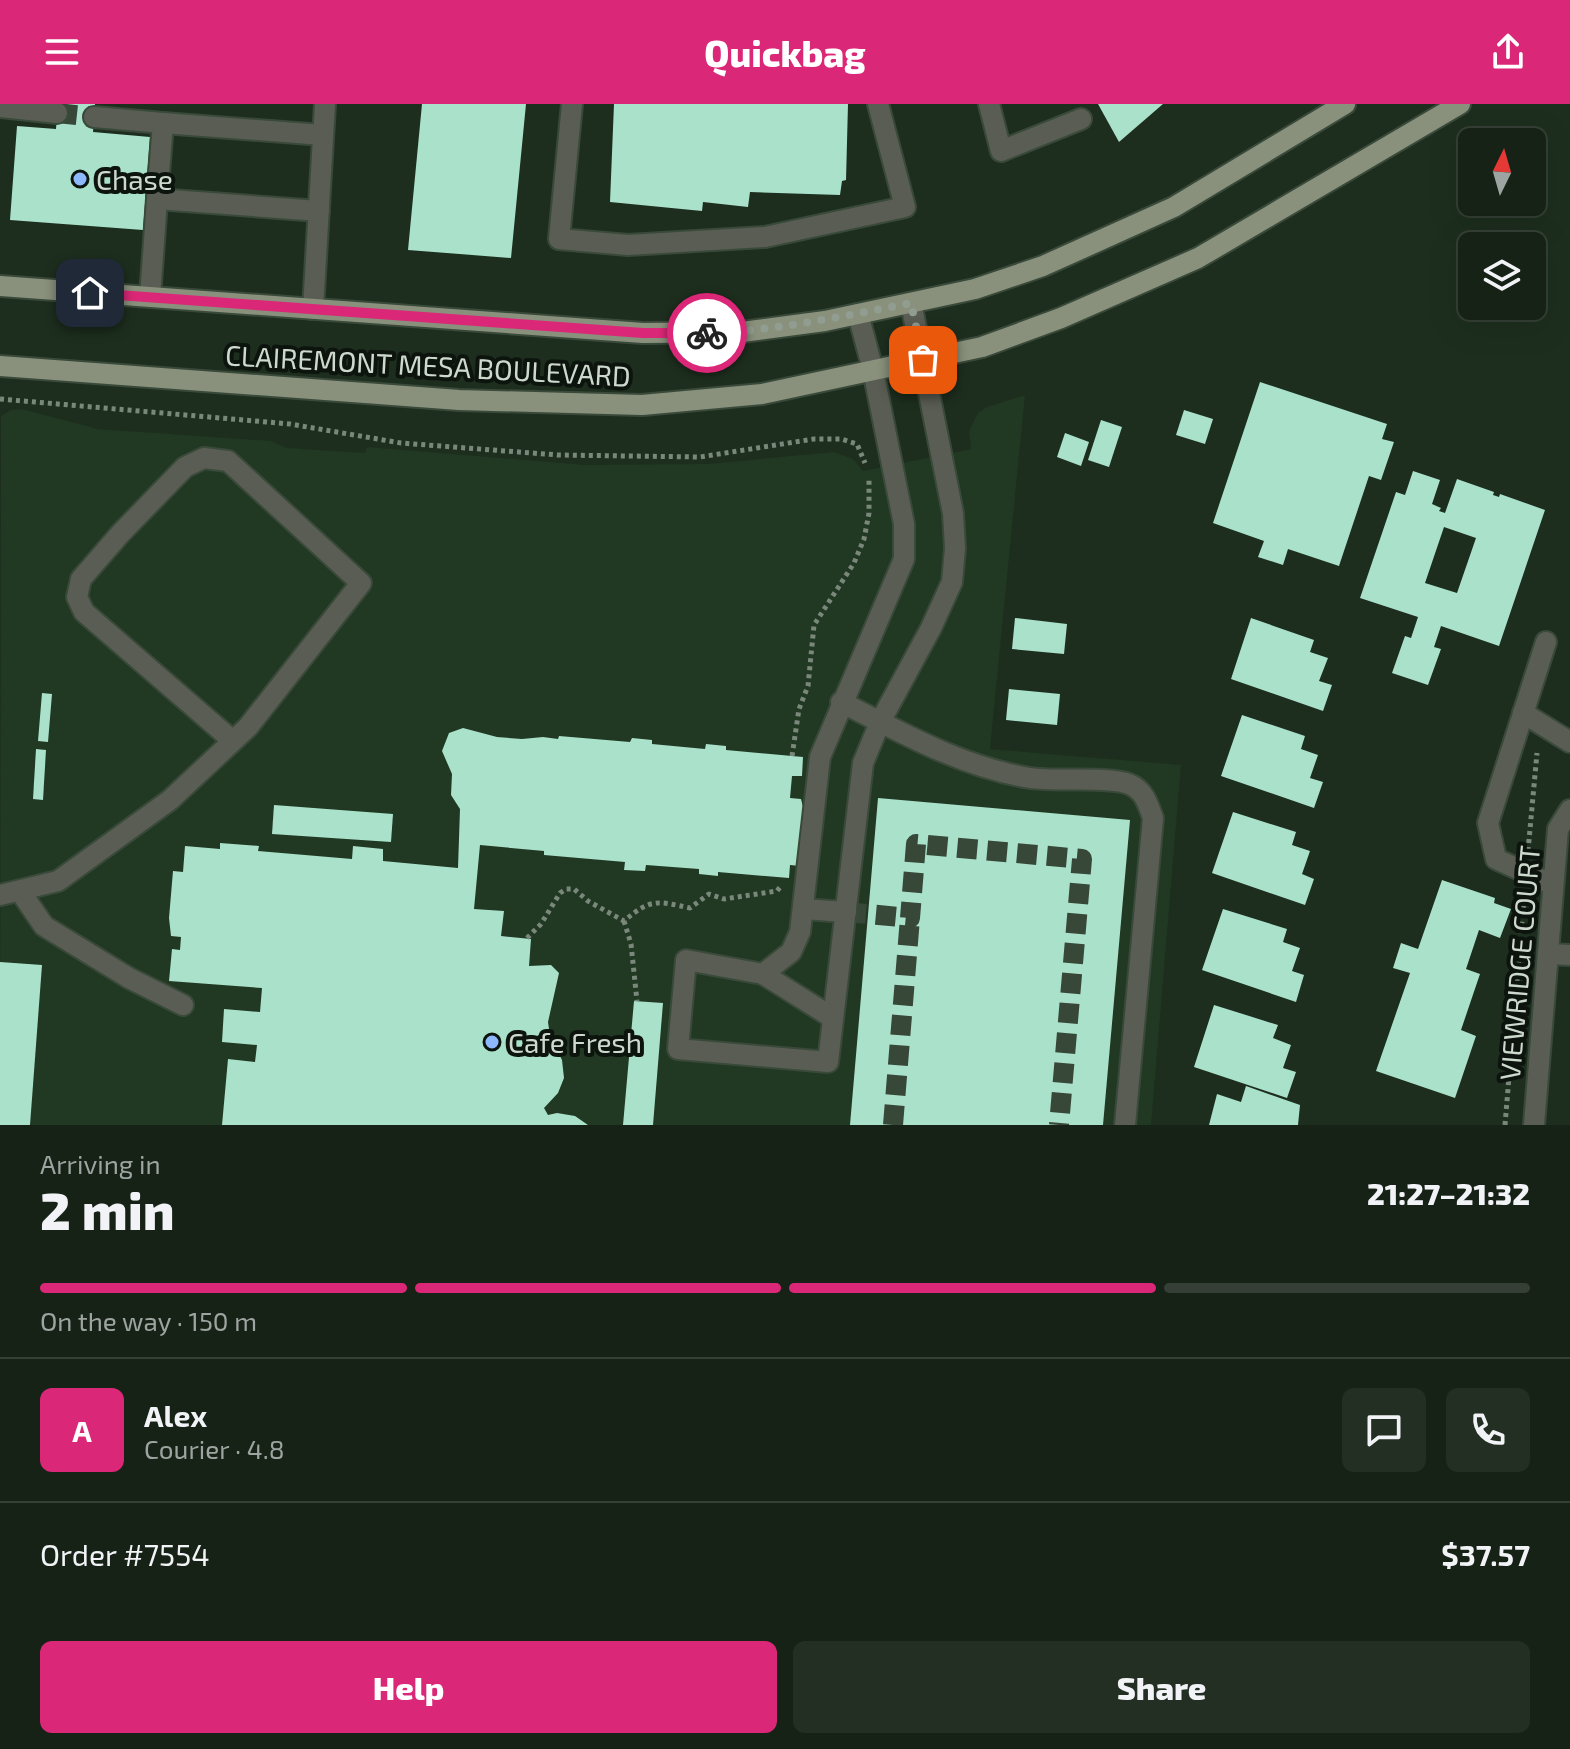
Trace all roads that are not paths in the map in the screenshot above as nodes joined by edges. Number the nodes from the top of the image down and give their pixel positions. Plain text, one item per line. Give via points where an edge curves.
1 (151, 104) edge
2 (325, 104) edge
3 (572, 104) edge
4 (878, 104) edge
5 (989, 104) edge
6 (1345, 104) edge
7 (1460, 104) edge
8 (0, 107) edge
9 (57, 113) tunnel mouth
10 (94, 117) tunnel mouth
11 (1081, 119) dead end
12 (163, 123) junction
13 (323, 135) junction
14 (157, 199) junction
15 (319, 211) junction
16 (0, 286) edge
17 (150, 297) junction
18 (911, 303) junction
19 (313, 309) junction
20 (858, 314) junction
21 (923, 360) junction
22 (0, 366) edge
23 (873, 370) junction
24 (1546, 642) dead end
25 (841, 702) junction
26 (1523, 713) junction
27 (880, 722) junction
28 (233, 741) junction
29 (1570, 742) edge
30 (1570, 810) edge
31 (1553, 885) junction
32 (10, 893) edge
33 (803, 909) junction
34 (846, 912) junction
35 (1548, 954) junction
36 (1570, 955) edge
37 (763, 974) junction
38 (183, 1005) dead end
39 (833, 1018) junction
40 (1125, 1125) edge
41 (1534, 1125) edge

1 - 12 street
2 - 13 street
3 - 4 street via 559,239 628,245 765,237 905,207
5 - 11 street via 1001,151
6 - 18 main road, CLAIREMONT MESA BOULEVARD via 1174,207 1043,266
7 - 21 main road, CLAIREMONT MESA BOULEVARD via 1198,258 1061,318
8 - 9 street
10 - 12 street
12 - 13 street
12 - 14 street
13 - 15 street
14 - 15 street
14 - 17 street
15 - 19 street
16 - 17 main road, CLAIREMONT MESA BOULEVARD
17 - 19 main road, CLAIREMONT MESA BOULEVARD
18 - 20 main road, CLAIREMONT MESA BOULEVARD
18 - 21 street
19 - 20 main road, CLAIREMONT MESA BOULEVARD via 643,333 742,332
20 - 23 street
21 - 23 main road, CLAIREMONT MESA BOULEVARD
21 - 27 street via 953,513 952,582
22 - 23 main road, CLAIREMONT MESA BOULEVARD via 459,400 642,405 762,394
23 - 25 street via 904,524 904,559
24 - 26 street
25 - 27 street
25 - 33 street via 820,757
26 - 29 street
26 - 31 street via 1488,823 1496,859
27 - 34 street via 863,763
27 - 40 street via 966,762 1030,778 1128,784 1144,794 1153,818
28 - 28 street via 361,583 228,461 204,458 185,467 120,534 81,579 77,597 84,612
28 - 32 street via 170,800 58,881
30 - 31 street, VIEWRIDGE COURT via 1558,829
31 - 35 street, VIEWRIDGE COURT
32 - 38 street via 44,926
33 - 34 street
33 - 37 street via 791,952
34 - 39 street
35 - 36 street
35 - 41 street, VIEWRIDGE COURT
37 - 39 street
37 - 39 street via 686,960 678,1049 828,1062

